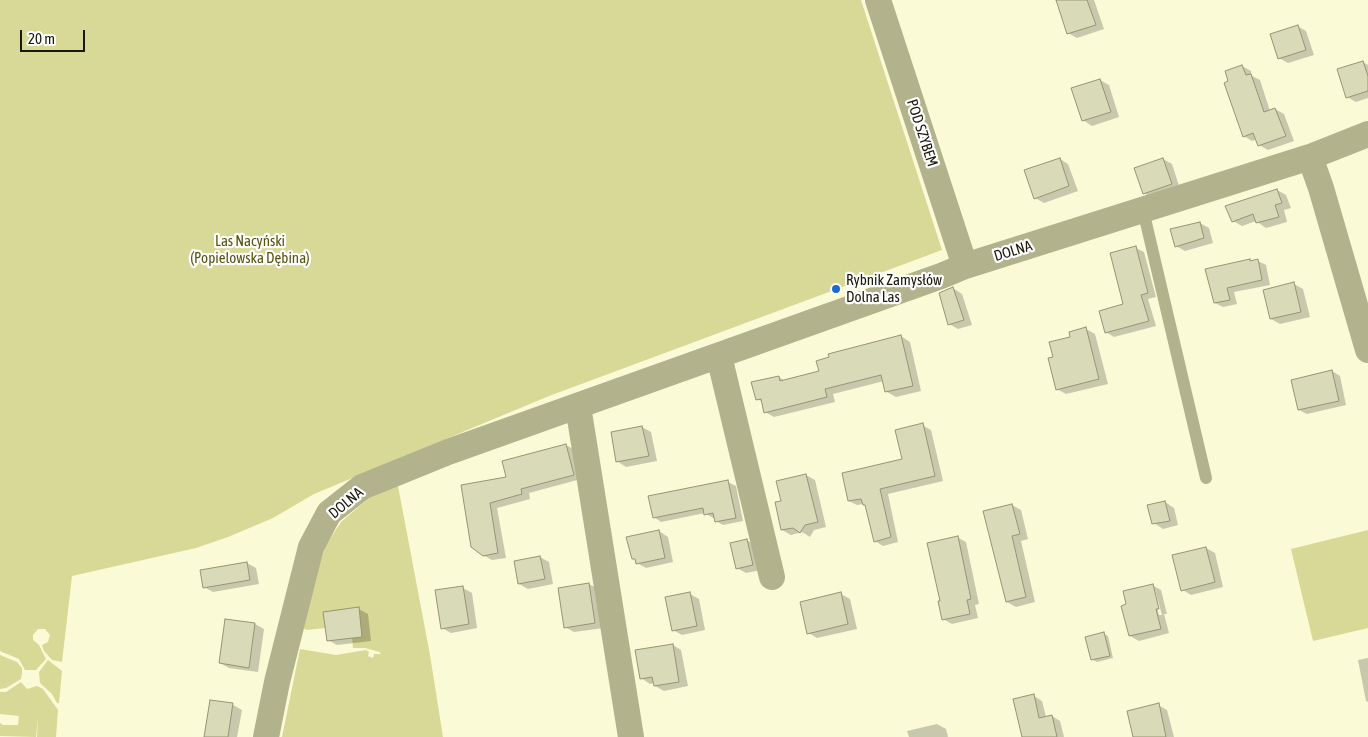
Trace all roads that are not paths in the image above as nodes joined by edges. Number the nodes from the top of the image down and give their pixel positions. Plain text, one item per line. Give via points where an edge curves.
1 (878, 0) edge
2 (1368, 134) edge
3 (1310, 157) junction
4 (1142, 210) junction
5 (965, 266) junction
6 (1368, 350) edge
7 (719, 356) junction
8 (578, 406) junction
9 (1206, 478) dead end
10 (772, 577) dead end
11 (266, 737) edge
12 (631, 737) edge

1 - 5 street, POD SZYBEM
2 - 3 street, DOLNA
3 - 4 street, DOLNA
3 - 6 street
4 - 5 street, DOLNA
4 - 9 lane
5 - 7 street, DOLNA
7 - 8 street, DOLNA
7 - 10 street
8 - 11 street, DOLNA via 448,452 362,487 330,513 312,547 276,682
8 - 12 street

